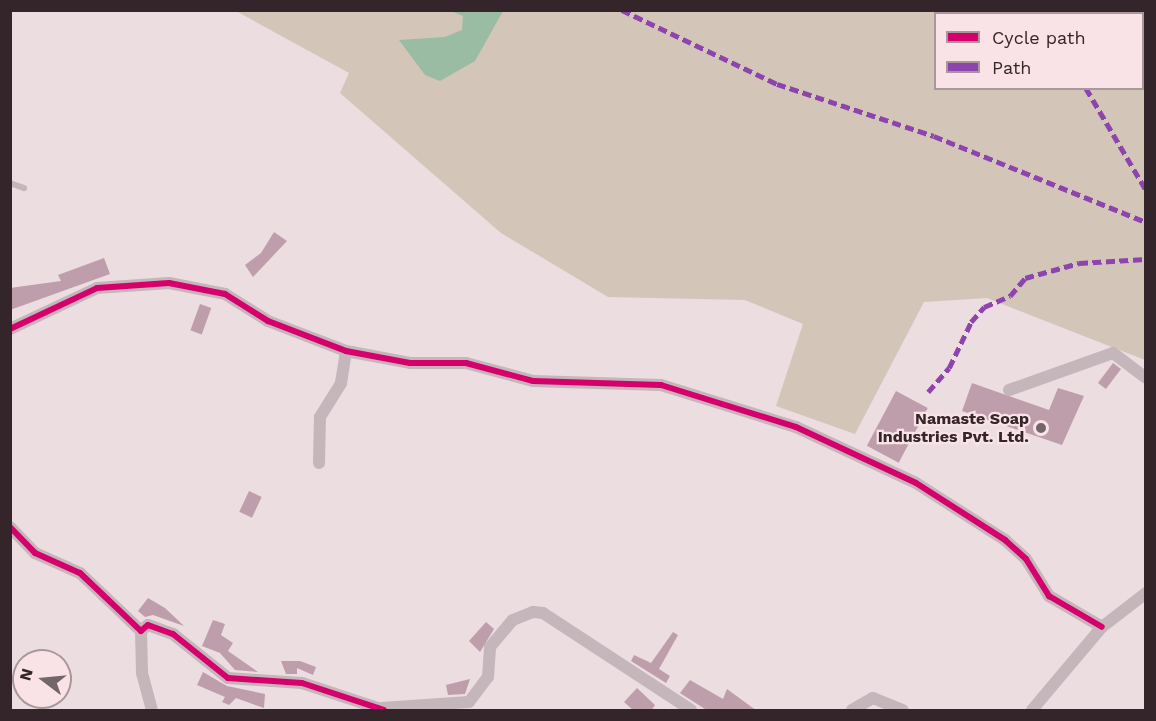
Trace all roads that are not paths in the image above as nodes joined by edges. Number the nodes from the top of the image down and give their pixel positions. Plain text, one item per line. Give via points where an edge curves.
1 (10, 183) edge
2 (24, 188) dead end
3 (10, 329) edge
4 (346, 351) junction
5 (1146, 378) edge
6 (1009, 390) dead end
7 (319, 463) dead end
8 (10, 527) edge
9 (1146, 593) edge
10 (1102, 627) junction
11 (141, 631) junction
12 (383, 709) edge
13 (152, 711) edge
14 (691, 711) edge
15 (852, 711) edge
16 (903, 711) edge
17 (1032, 711) edge

1 - 2 lane
3 - 4 street via 97,288 170,284 225,294 268,321
4 - 7 street via 341,383 320,417
4 - 10 street via 410,363 476,365 533,381 661,385 796,427 916,483 1005,540 1026,560 1049,596
5 - 6 street via 1113,353
8 - 11 street via 35,553 80,573
9 - 10 street
10 - 17 street
11 - 12 street via 148,625 173,634 228,678 302,683
11 - 13 street via 142,673
12 - 14 street via 469,702 488,677 490,647 513,620 533,612 543,613
15 - 16 street via 873,698

